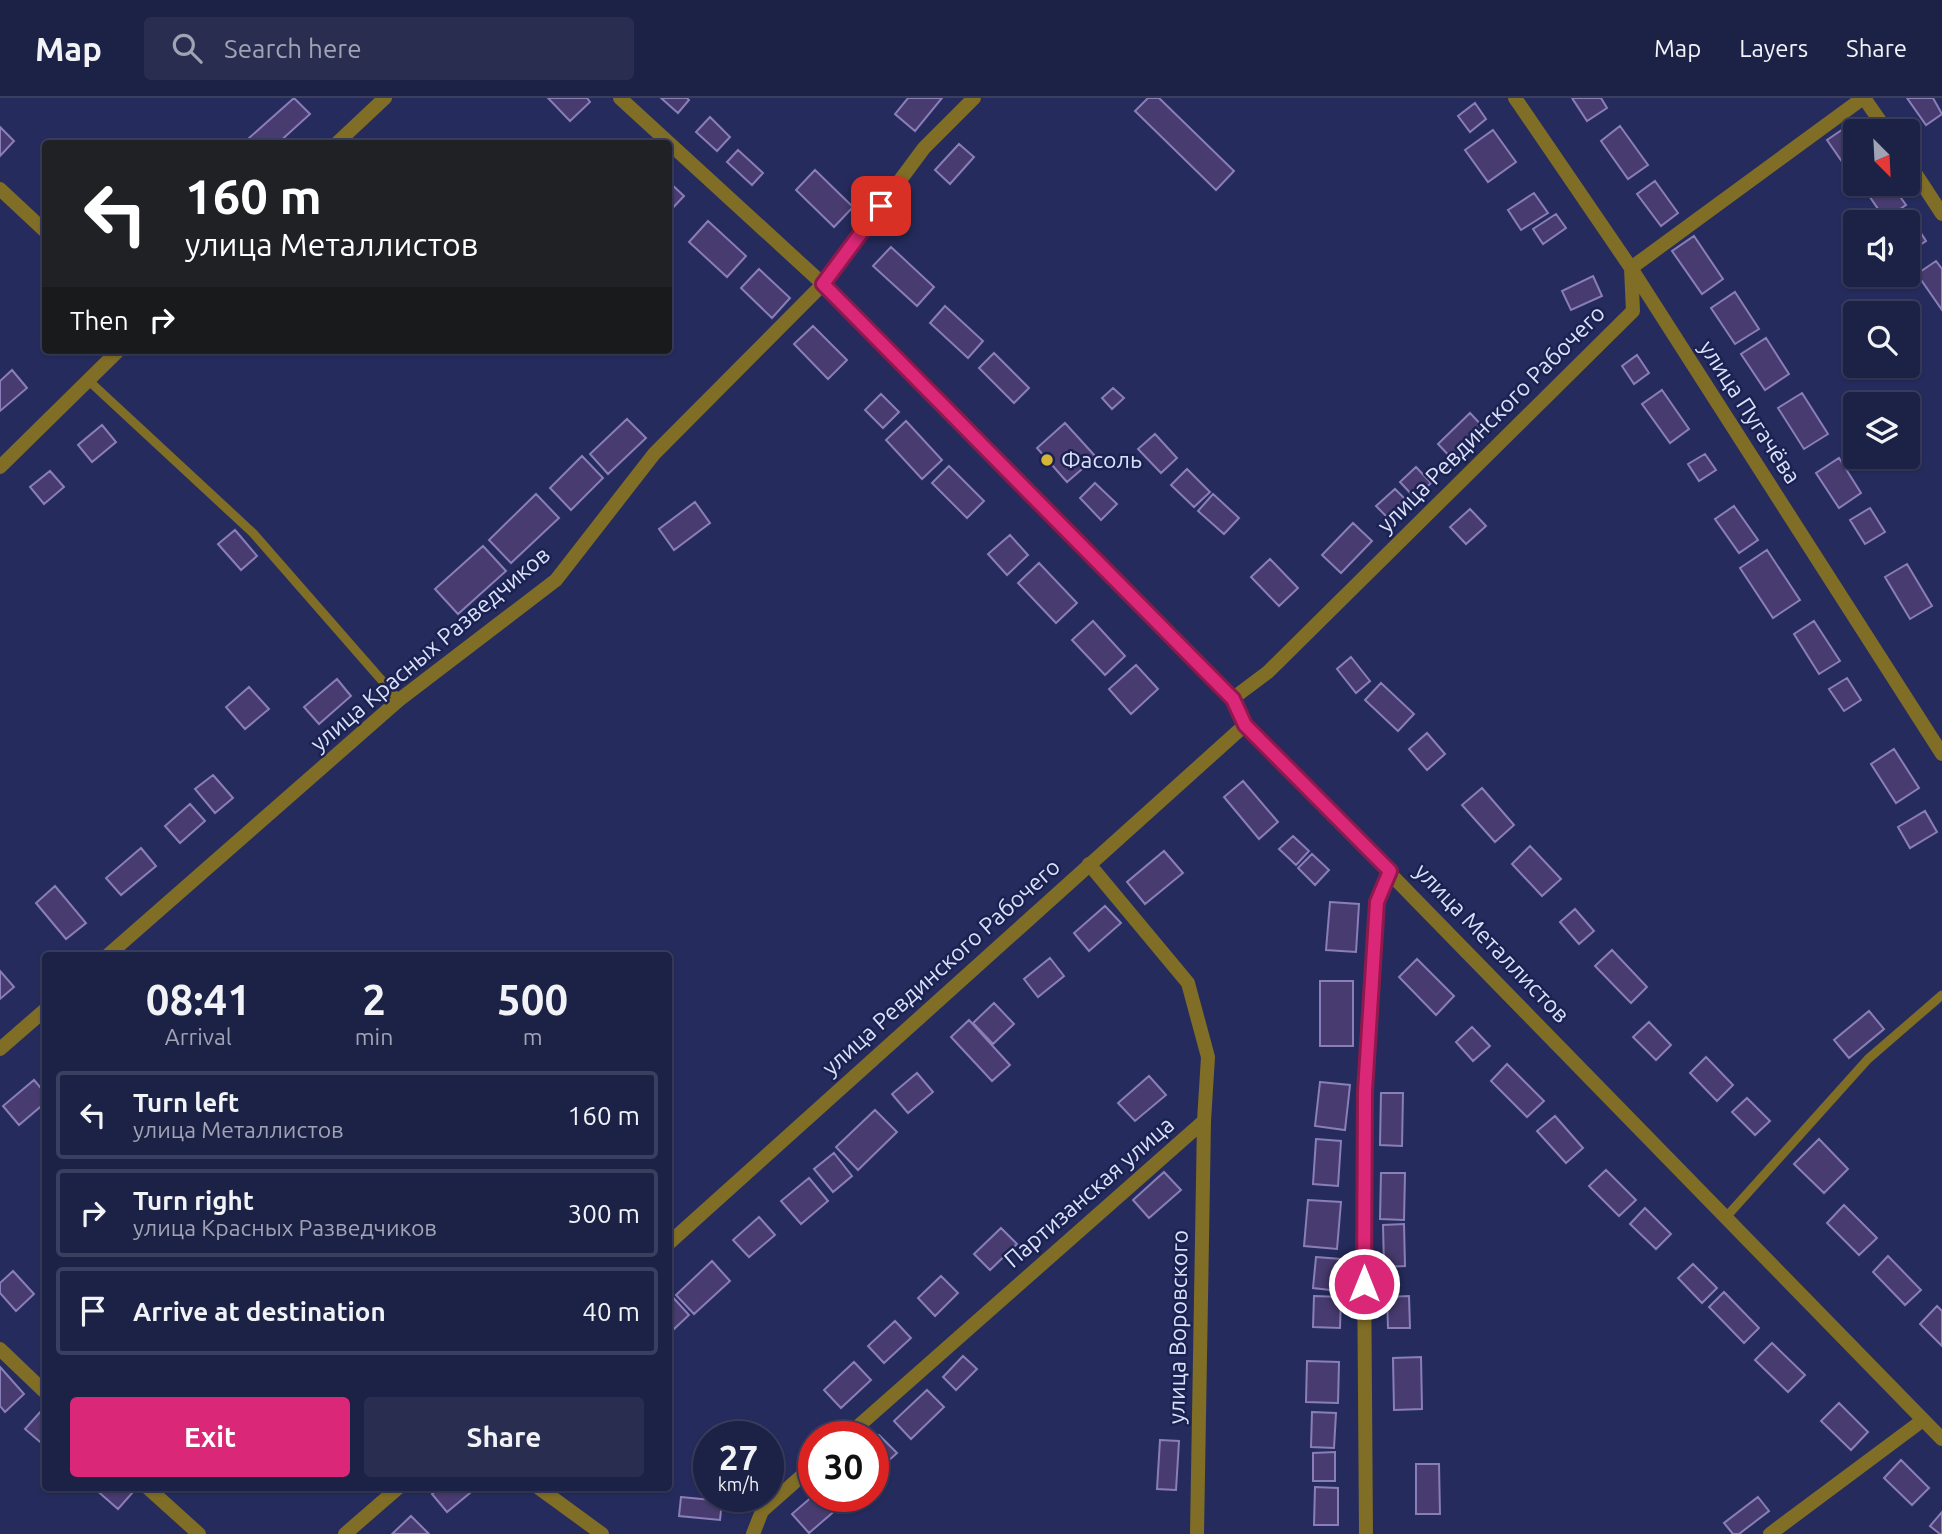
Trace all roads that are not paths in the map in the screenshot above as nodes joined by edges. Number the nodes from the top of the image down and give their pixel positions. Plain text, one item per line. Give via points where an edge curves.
1 (385, 98) edge
2 (620, 98) edge
3 (975, 98) edge
4 (1515, 98) edge
5 (1863, 98) edge
6 (1878, 119) edge
7 (339, 140) edge
8 (666, 140) edge
9 (672, 146) edge
10 (1920, 180) edge
11 (0, 189) edge
12 (1942, 214) edge
13 (42, 228) edge
14 (1630, 268) junction
15 (823, 284) junction
16 (114, 354) edge
17 (89, 382) junction
18 (0, 467) edge
19 (1233, 699) junction
20 (399, 700) junction
21 (1245, 725) junction
22 (1942, 754) edge
23 (1089, 864) junction
24 (1390, 871) junction
25 (112, 952) edge
26 (1942, 995) edge
27 (42, 1012) edge
28 (0, 1049) edge
29 (1204, 1121) junction
30 (1727, 1216) junction
31 (672, 1240) edge
32 (0, 1349) edge
33 (42, 1389) edge
34 (1923, 1420) junction
35 (864, 1421) edge
36 (1942, 1439) edge
37 (798, 1479) edge
38 (151, 1491) edge
39 (395, 1491) edge
40 (543, 1491) edge
41 (199, 1534) edge
42 (345, 1534) edge
43 (602, 1534) edge
44 (753, 1534) edge
45 (1197, 1534) edge
46 (1366, 1534) edge
47 (1770, 1534) edge

1 - 7 street
2 - 8 street, улица Металлистов
3 - 15 street, улица Красных Разведчиков via 924,148
4 - 14 street, улица Пугачёва
5 - 6 street
5 - 14 street
9 - 15 street, улица Металлистов
10 - 12 street
11 - 13 street
14 - 19 street, улица Ревдинского Рабочего via 1633,310 1268,672
14 - 22 street, улица Пугачёва
15 - 19 street, улица Металлистов
15 - 20 street, улица Красных Разведчиков via 654,454 556,580
16 - 17 street
17 - 18 street
17 - 20 lane via 253,533
19 - 21 street, улица Металлистов
20 - 25 street, улица Красных Разведчиков
21 - 23 street, улица Ревдинского Рабочего
21 - 24 street, улица Металлистов
23 - 29 street, Партизанская улица via 1188,983 1208,1057
23 - 31 street, улица Ревдинского Рабочего
24 - 30 street, улица Металлистов
24 - 46 street via 1377,902 1363,1118
26 - 30 lane via 1868,1059
27 - 28 street
29 - 35 street, Партизанская улица
29 - 45 street, улица Воровского
30 - 34 street, улица Металлистов
32 - 33 street
34 - 36 street, улица Металлистов
34 - 47 street
37 - 44 street via 762,1511
38 - 41 street
39 - 42 street
40 - 43 street

